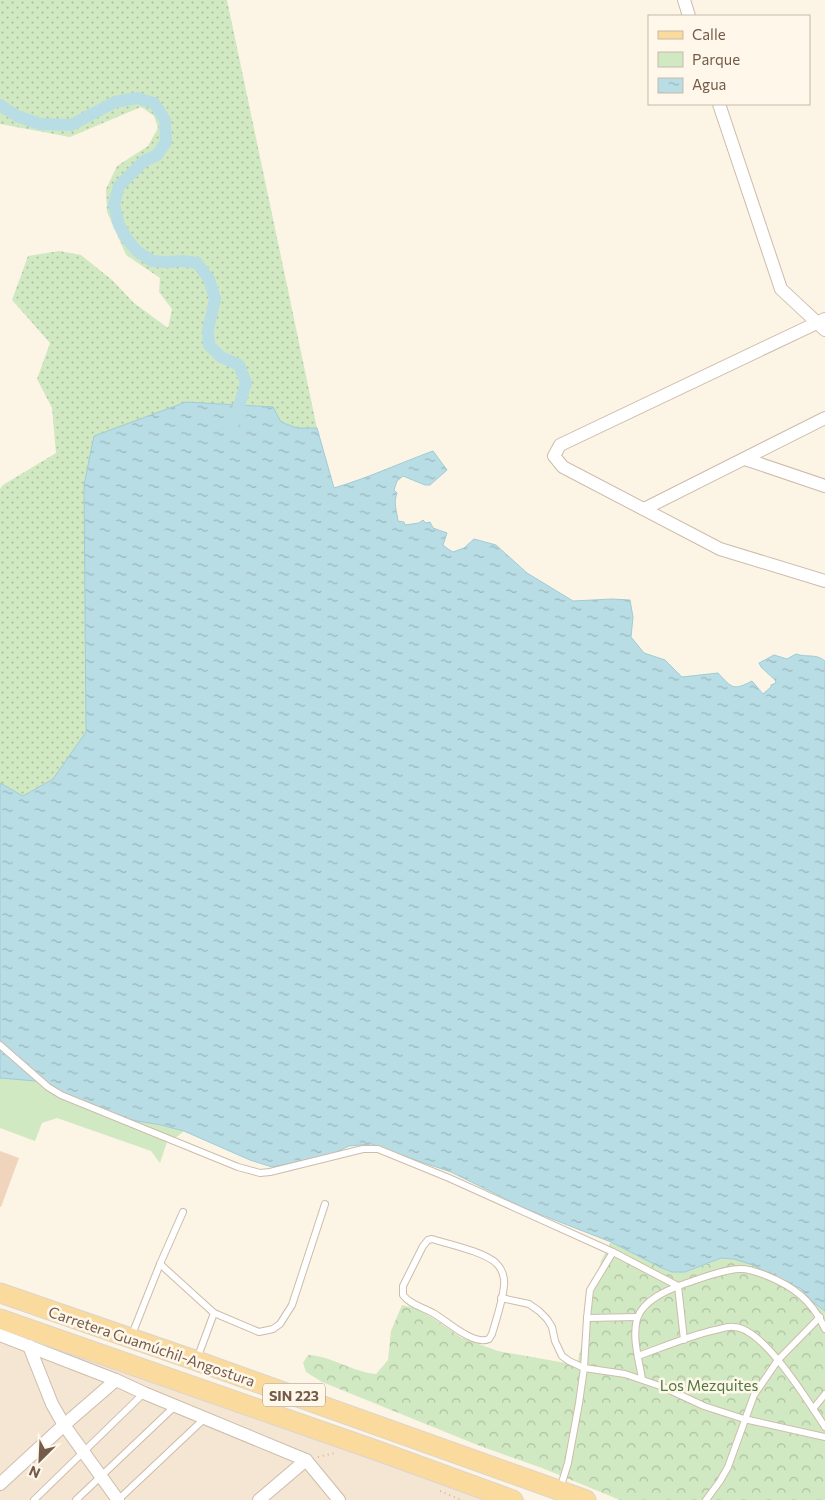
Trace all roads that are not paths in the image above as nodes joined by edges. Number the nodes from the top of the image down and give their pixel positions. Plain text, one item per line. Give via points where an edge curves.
1 (684, 0) edge
2 (689, 15) edge
3 (719, 105) edge
4 (822, 324) edge
5 (825, 418) edge
6 (745, 458) junction
7 (825, 486) edge
8 (644, 509) junction
9 (825, 581) edge
10 (0, 1045) edge
11 (325, 1204) dead end
12 (183, 1212) dead end
13 (613, 1252) junction
14 (160, 1264) junction
15 (678, 1286) junction
16 (0, 1293) edge
17 (501, 1298) junction
18 (214, 1314) junction
19 (820, 1317) junction
20 (587, 1318) junction
21 (638, 1318) junction
22 (0, 1320) edge
23 (825, 1328) edge
24 (0, 1335) edge
25 (130, 1338) junction
26 (684, 1340) junction
27 (29, 1346) junction
28 (638, 1356) junction
29 (197, 1360) junction
30 (778, 1360) junction
31 (584, 1368) junction
32 (642, 1379) junction
33 (116, 1380) junction
34 (144, 1393) junction
35 (825, 1394) edge
36 (175, 1406) junction
37 (814, 1409) junction
38 (205, 1418) junction
39 (744, 1420) junction
40 (64, 1425) junction
41 (825, 1427) edge
42 (825, 1437) edge
43 (83, 1453) junction
44 (306, 1460) junction
45 (100, 1477) junction
46 (0, 1484) edge
47 (558, 1495) edge
48 (34, 1500) edge
49 (76, 1500) edge
50 (118, 1500) edge
51 (259, 1500) edge
52 (339, 1500) edge
53 (513, 1500) edge
54 (586, 1500) edge
55 (706, 1500) edge

1 - 2 street
3 - 4 street via 781,289
4 - 8 street via 560,445 554,456 563,467
5 - 6 street
6 - 7 street
6 - 8 street
8 - 9 street via 720,549
10 - 13 lane via 61,1095 238,1167 260,1173 270,1172 363,1149 378,1149
11 - 18 lane via 292,1306 280,1324 259,1332
12 - 14 lane
13 - 15 lane
13 - 20 lane via 590,1290
14 - 18 lane
14 - 25 lane
15 - 19 lane via 725,1271 753,1270 796,1290
15 - 21 lane via 655,1298
15 - 26 lane
16 - 25 main road, Carretera Guamúchil-Angostura / SIN 223
17 - 17 lane via 503,1273 498,1264 474,1252 432,1239 426,1242 402,1289 408,1301 482,1341 492,1334
17 - 31 lane via 529,1304 540,1311 552,1327 562,1356
18 - 29 lane
19 - 23 lane
19 - 30 lane
20 - 21 lane
20 - 31 lane
21 - 28 lane via 635,1332
22 - 53 main road, Carretera Guamúchil-Angostura / SIN 223
24 - 27 street
25 - 29 main road, Carretera Guamúchil-Angostura / SIN 223
26 - 28 lane
26 - 30 lane via 736,1327 750,1332
27 - 33 street
27 - 40 street
28 - 32 lane
29 - 47 main road, Carretera Guamúchil-Angostura / SIN 223
30 - 37 lane
30 - 39 lane via 754,1395
31 - 32 lane
31 - 47 lane via 571,1448
32 - 39 lane
33 - 34 street
33 - 40 street
34 - 36 street
34 - 43 lane
35 - 37 lane
36 - 38 street
36 - 45 lane
37 - 41 lane
38 - 44 street
38 - 50 lane
39 - 42 lane
39 - 55 lane via 728,1466
40 - 43 street
40 - 46 street
43 - 45 street
43 - 48 lane
44 - 51 street
44 - 52 street
45 - 49 lane
45 - 50 street
47 - 54 main road, Carretera Guamúchil-Angostura / SIN 223

